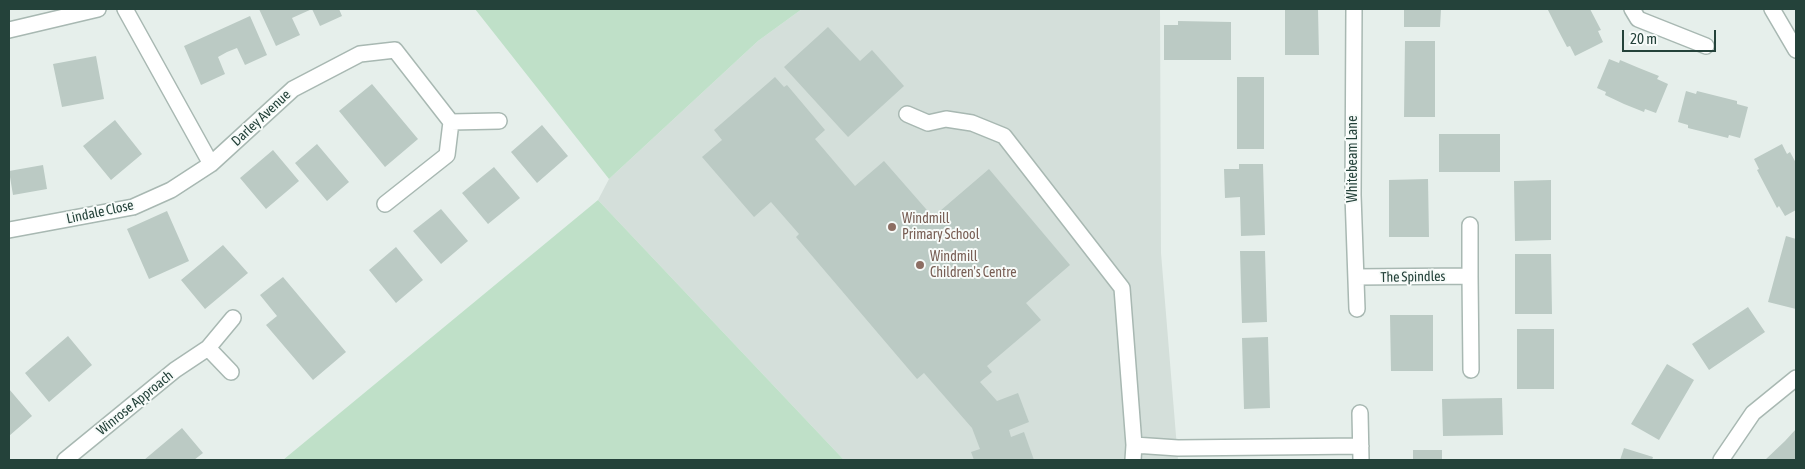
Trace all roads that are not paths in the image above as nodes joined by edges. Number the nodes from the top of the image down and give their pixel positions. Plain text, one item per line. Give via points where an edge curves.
1 (98, 9) edge
2 (125, 9) edge
3 (1354, 9) edge
4 (1632, 9) edge
5 (1772, 9) edge
6 (9, 30) edge
7 (1706, 46) dead end
8 (1796, 50) edge
9 (907, 114) dead end
10 (499, 120) dead end
11 (451, 122) junction
12 (211, 164) junction
13 (385, 204) dead end
14 (1470, 225) dead end
15 (9, 230) edge
16 (1470, 276) junction
17 (1356, 277) junction
18 (1357, 309) dead end
19 (233, 318) dead end
20 (208, 348) junction
21 (1471, 370) dead end
22 (231, 372) dead end
23 (1796, 378) edge
24 (1360, 413) dead end
25 (1133, 453) edge
26 (1361, 453) edge
27 (65, 460) edge
28 (1720, 460) edge

1 - 6 street
2 - 12 street
3 - 17 street, Whitebeam Lane
4 - 7 street via 1638,19
5 - 8 street
9 - 25 street via 928,123 946,119 972,123 1004,136 1122,288
10 - 11 street
11 - 12 street, Darley Avenue via 395,50 360,54 293,89
11 - 13 street via 446,155
12 - 15 street, Lindale Close via 171,190 133,207
14 - 16 street
16 - 17 street, The Spindles
16 - 21 street
17 - 18 street, Whitebeam Lane
19 - 20 street, Winrose Approach
20 - 22 street
20 - 27 street, Winrose Approach via 174,370
23 - 28 street via 1753,413
24 - 26 street
25 - 26 street via 1178,448

